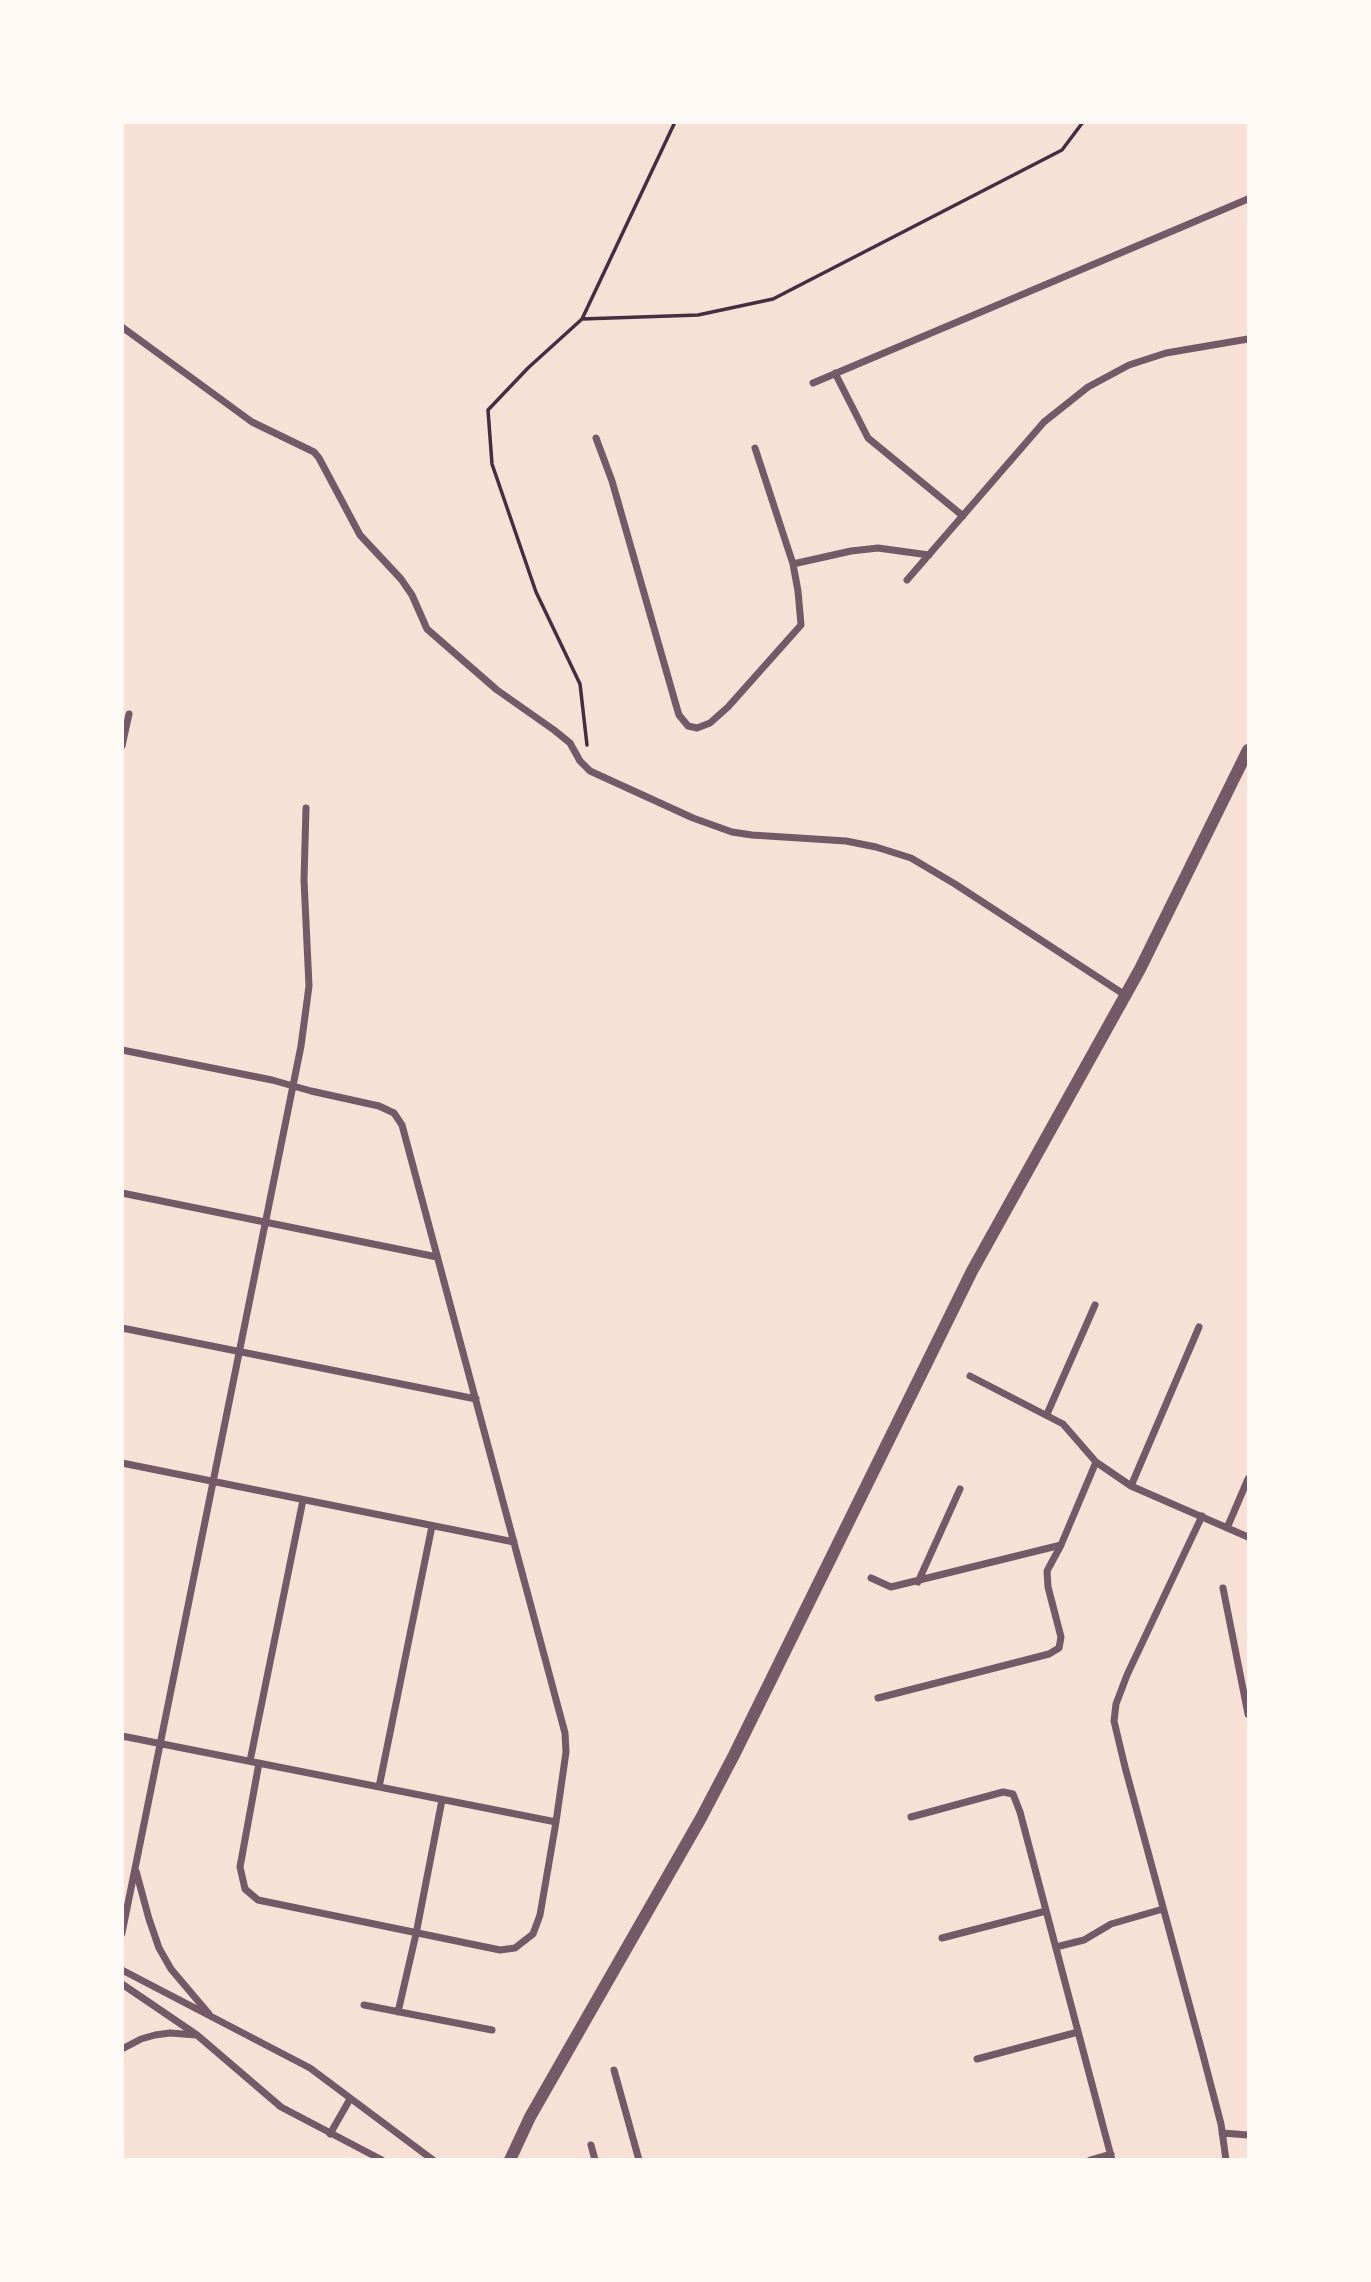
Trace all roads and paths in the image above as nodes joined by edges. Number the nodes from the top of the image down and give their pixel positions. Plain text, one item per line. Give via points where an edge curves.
1 (675, 122) edge
2 (1083, 122) edge
3 (1248, 200) edge
4 (582, 319) junction
5 (122, 327) edge
6 (1248, 339) edge
7 (835, 373) junction
8 (813, 383) dead end
9 (596, 438) dead end
10 (755, 448) dead end
11 (963, 516) junction
12 (929, 555) junction
13 (793, 564) junction
14 (907, 580) dead end
15 (129, 714) dead end
16 (122, 746) edge
17 (1248, 750) edge
18 (590, 771) junction
19 (306, 808) dead end
20 (1125, 995) junction
21 (122, 1050) edge
22 (293, 1085) junction
23 (122, 1193) edge
24 (265, 1221) junction
25 (437, 1256) junction
26 (1094, 1305) dead end
27 (1199, 1327) dead end
28 (122, 1328) edge
29 (239, 1351) junction
30 (970, 1376) dead end
31 (476, 1398) junction
32 (1047, 1414) junction
33 (1096, 1462) junction
34 (122, 1463) edge
35 (1248, 1479) edge
36 (213, 1482) junction
37 (1131, 1486) junction
38 (960, 1489) dead end
39 (303, 1500) junction
40 (1202, 1516) junction
41 (432, 1525) junction
42 (1227, 1528) junction
43 (1248, 1537) edge
44 (514, 1542) junction
45 (1060, 1545) junction
46 (871, 1578) dead end
47 (918, 1582) junction
48 (1223, 1588) dead end
49 (878, 1698) dead end
50 (1248, 1714) edge
51 (122, 1736) edge
52 (160, 1744) junction
53 (250, 1761) junction
54 (260, 1763) junction
55 (379, 1787) junction
56 (442, 1800) junction
57 (911, 1816) dead end
58 (556, 1822) junction
59 (135, 1867) junction
60 (1163, 1909) junction
61 (1045, 1911) junction
62 (122, 1933) edge
63 (416, 1934) junction
64 (942, 1938) dead end
65 (1056, 1947) junction
66 (122, 1970) edge
67 (122, 1984) edge
68 (364, 2005) dead end
69 (398, 2012) junction
70 (212, 2018) junction
71 (492, 2030) dead end
72 (1078, 2032) junction
73 (197, 2035) junction
74 (122, 2049) edge
75 (977, 2059) dead end
76 (614, 2070) dead end
77 (350, 2099) junction
78 (1222, 2133) junction
79 (330, 2134) junction
80 (1248, 2135) edge
81 (591, 2145) dead end
82 (1111, 2157) edge
83 (382, 2160) edge
84 (433, 2160) edge
85 (510, 2160) edge
86 (595, 2160) edge
87 (639, 2160) edge
88 (1090, 2160) edge
89 (1226, 2160) edge

1 - 4 path
2 - 4 path via 1062,150 773,299 698,315
3 - 7 street
4 - 18 path via 488,410 492,464 536,592 580,684
5 - 18 street via 252,422 314,452 360,535 401,579 428,629 497,690 570,743
6 - 11 street via 1166,353 1129,365 1087,387 1044,422
7 - 8 street
7 - 11 street via 868,438
9 - 13 street via 679,715 688,726 710,723 728,707 801,625
10 - 13 street
11 - 12 street
12 - 13 street via 878,548
12 - 14 street
15 - 16 street
17 - 20 street
18 - 20 street via 732,832 846,841 911,858
19 - 22 street via 309,986
20 - 85 street via 972,1271 706,1807
21 - 22 street
22 - 24 street
22 - 25 street via 379,1106 394,1114 405,1133
23 - 24 street
24 - 25 street
24 - 29 street
25 - 31 street
26 - 32 street
27 - 37 street
28 - 29 street
29 - 31 street
29 - 36 street
30 - 32 street
31 - 44 street
32 - 33 street via 1063,1424
33 - 37 street
33 - 45 street
34 - 36 street
35 - 42 street
36 - 39 street
36 - 52 street
37 - 40 street
38 - 47 street
39 - 41 street
39 - 53 street
40 - 42 street
40 - 60 street via 1127,1675 1115,1712 1117,1738
41 - 44 street
41 - 55 street
42 - 43 street
44 - 58 street via 565,1733
45 - 47 street
45 - 49 street via 1047,1570 1061,1637 1056,1651
46 - 47 street via 891,1587
48 - 50 street
51 - 52 street
52 - 53 street
52 - 59 street
53 - 54 street
54 - 55 street
54 - 63 street via 240,1860 245,1889 265,1902
55 - 56 street
56 - 58 street
56 - 63 street
57 - 61 street via 1003,1792 1013,1794
58 - 63 street via 538,1923 526,1941 500,1950
59 - 62 street
59 - 70 street via 159,1948
60 - 65 street
60 - 78 street
61 - 64 street
61 - 65 street
63 - 69 street
65 - 72 street
66 - 70 street
67 - 73 street
68 - 69 street
69 - 71 street
70 - 77 street via 310,2068
72 - 75 street
72 - 82 street
73 - 74 street via 155,2035
73 - 79 street via 281,2107
76 - 87 street
77 - 79 street
77 - 84 street
78 - 80 street
78 - 89 street
79 - 83 street
81 - 86 street
82 - 88 street

